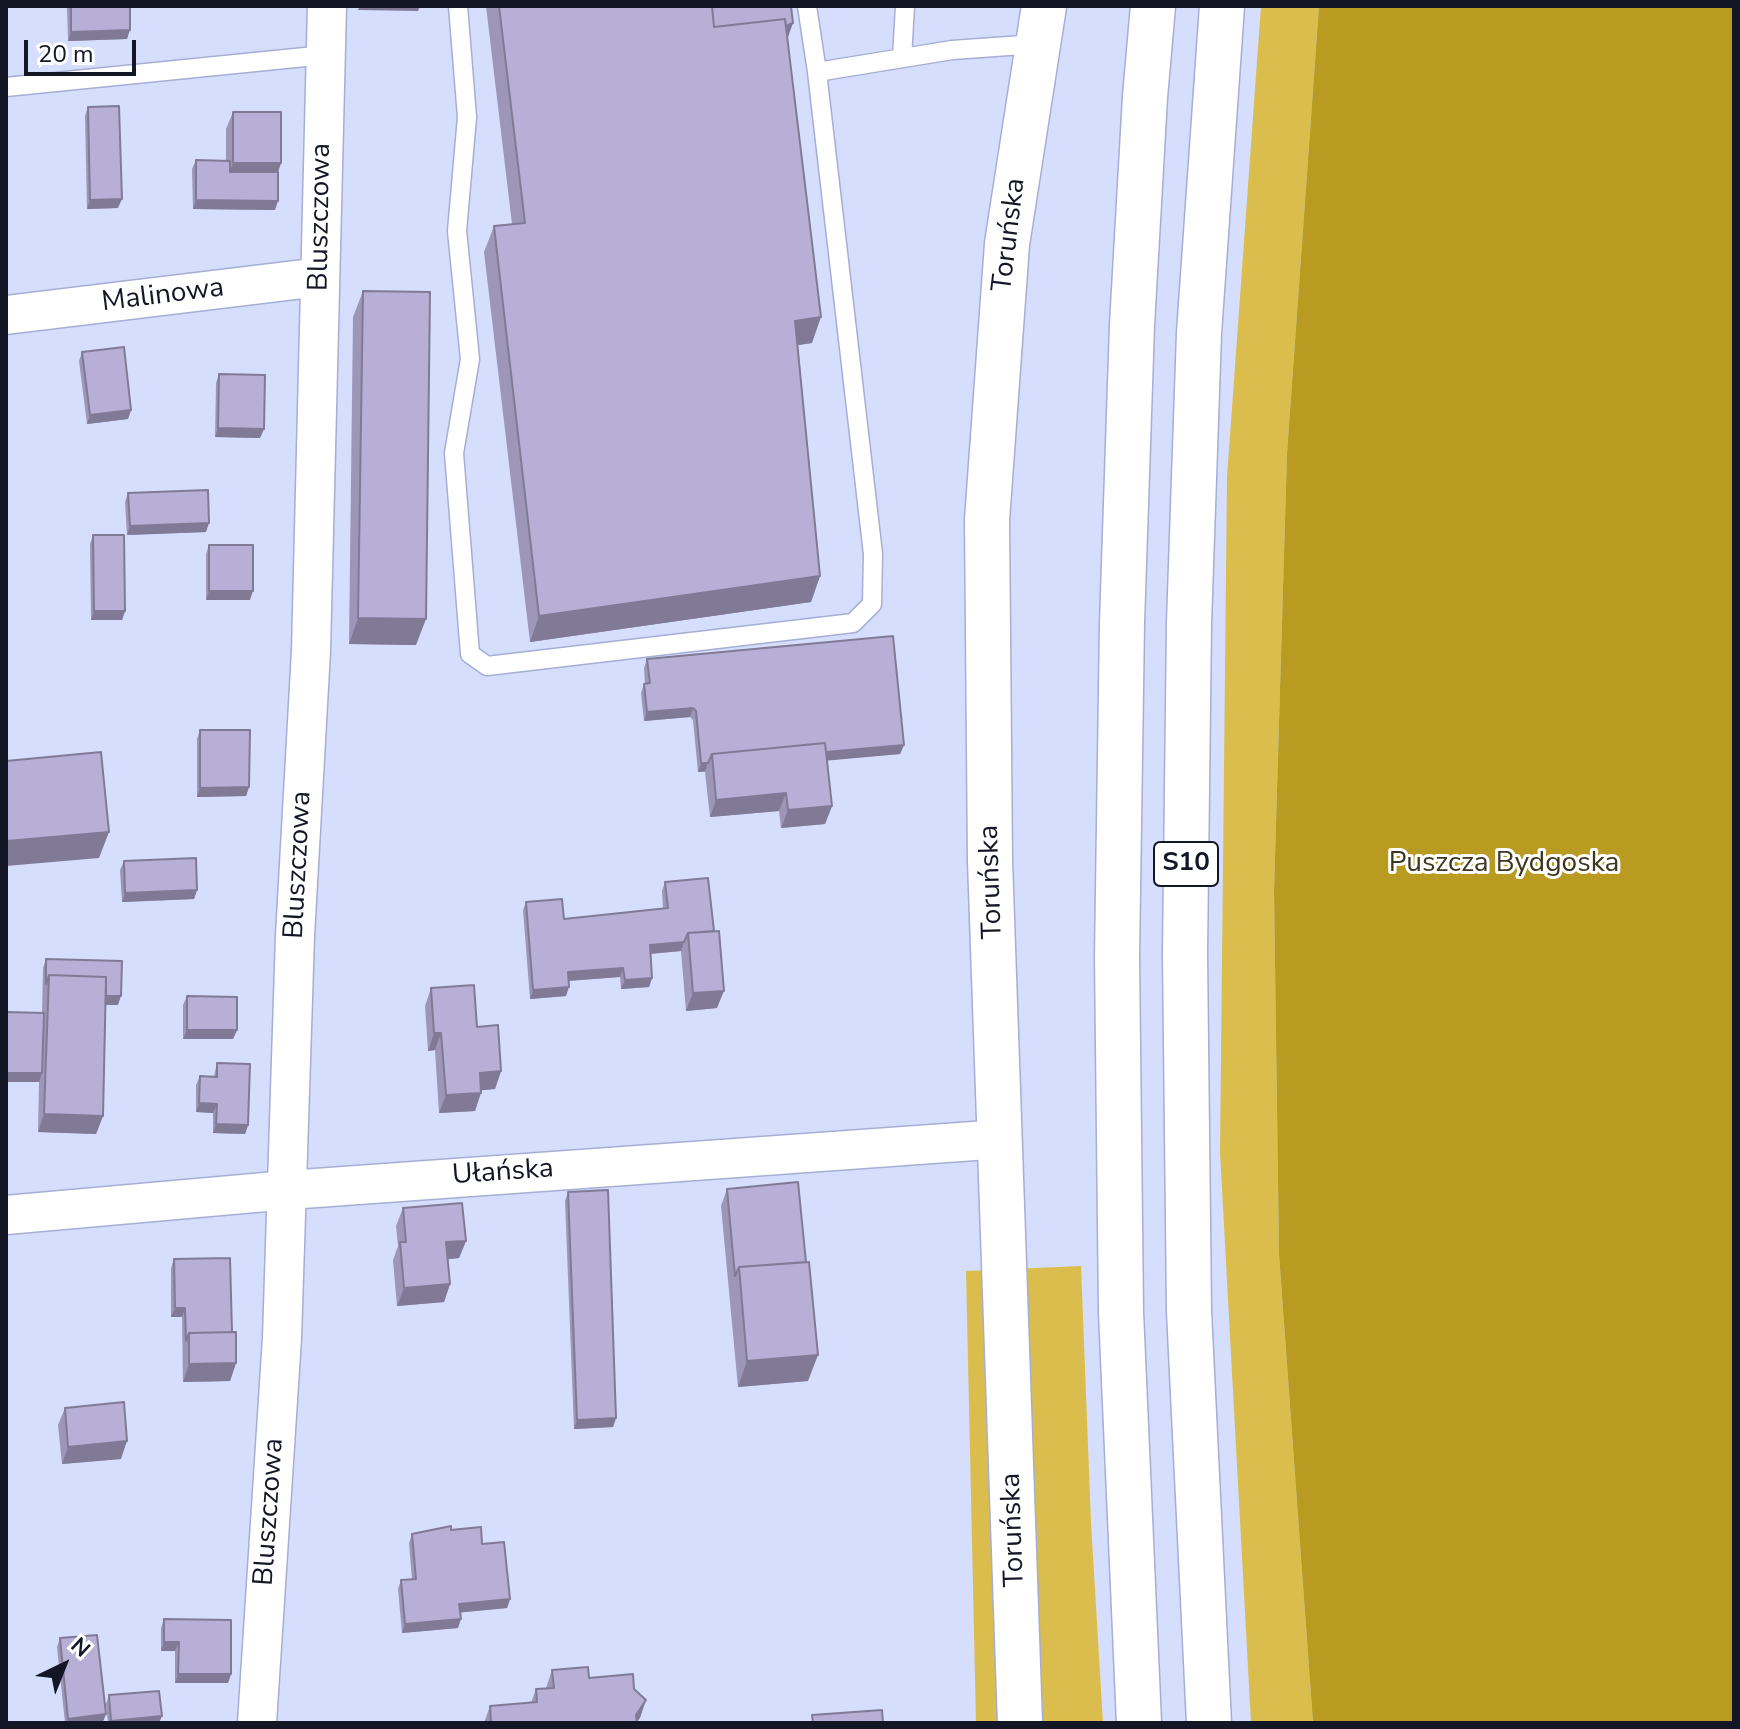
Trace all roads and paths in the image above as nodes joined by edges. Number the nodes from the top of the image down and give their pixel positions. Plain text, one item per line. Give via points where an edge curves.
1 (327, 6) edge
2 (458, 6) edge
3 (807, 6) edge
4 (905, 6) edge
5 (1153, 6) edge
6 (1222, 6) edge
7 (1041, 25) edge
8 (325, 55) junction
9 (902, 58) junction
10 (817, 72) junction
11 (6, 87) edge
12 (320, 277) junction
13 (6, 315) edge
14 (1002, 1139) junction
15 (288, 1190) junction
16 (6, 1215) edge
17 (257, 1723) edge
18 (1020, 1723) edge
19 (1139, 1723) edge
20 (1209, 1723) edge

1 - 8 street, Bluszczowa
2 - 10 lane via 467,117 457,231 470,359 454,453 470,654 487,666 853,623 872,604 871,538
3 - 10 lane
4 - 9 lane
5 - 19 main road, S10 via 1132,325 1117,957 1121,1312
6 - 20 main road, S10 via 1199,333 1185,953 1189,1311
7 - 9 lane
7 - 14 main road, Toruńska via 1007,244 987,520 990,861
8 - 11 lane
8 - 12 street, Bluszczowa
9 - 10 lane
12 - 13 street, Malinowa
12 - 15 street, Bluszczowa via 311,651
14 - 15 street, Ułańska
14 - 18 main road, Toruńska
15 - 16 street, Ułańska
15 - 17 street, Bluszczowa

